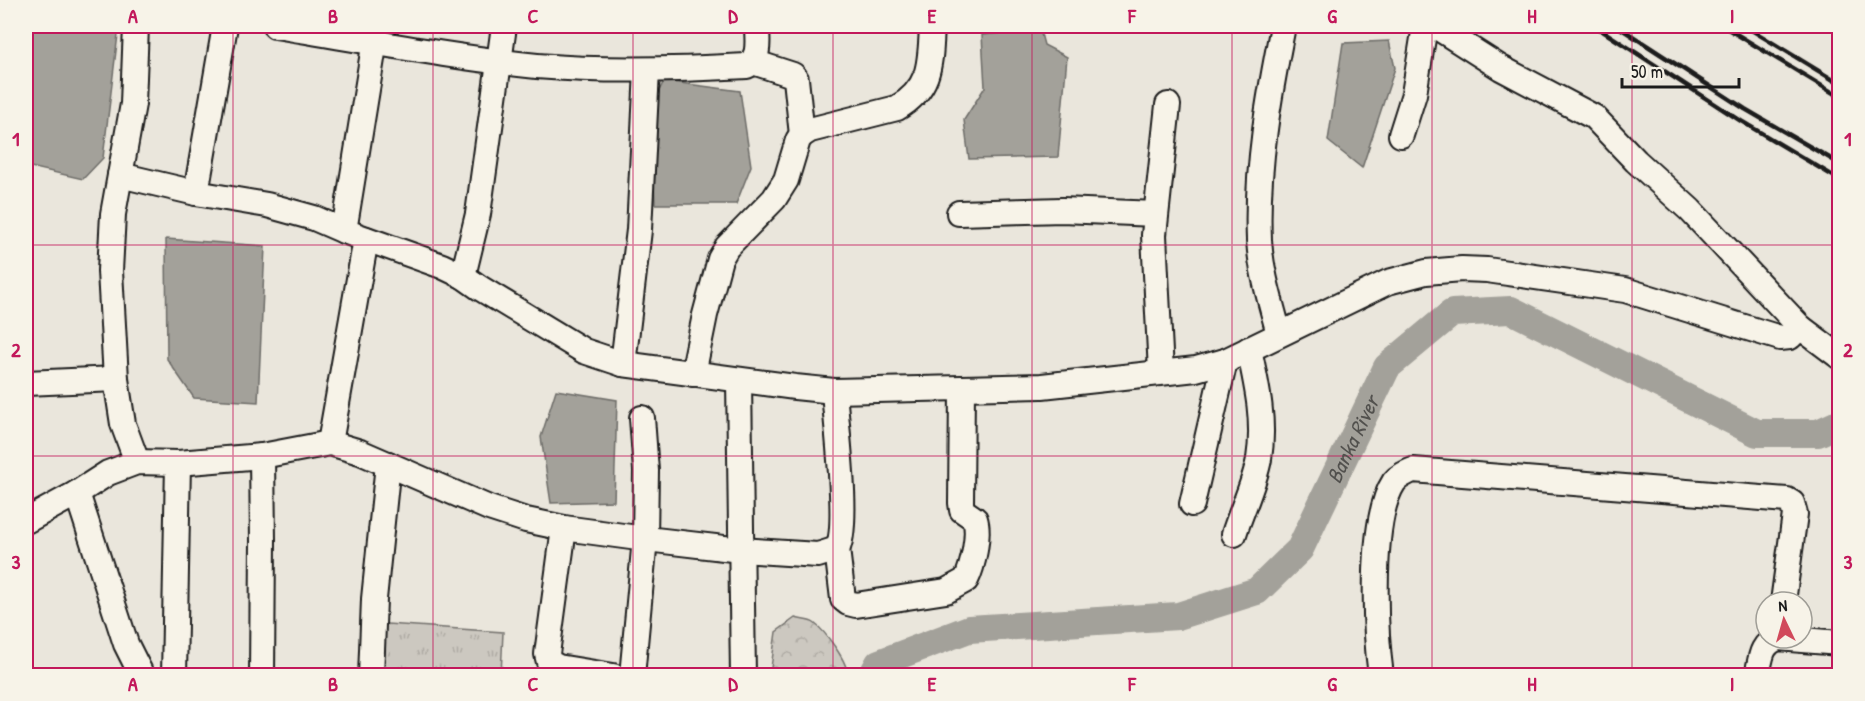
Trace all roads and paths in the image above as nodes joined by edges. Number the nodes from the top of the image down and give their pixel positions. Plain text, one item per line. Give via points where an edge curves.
1 (136, 26) edge
2 (225, 26) edge
3 (275, 26) edge
4 (504, 26) edge
5 (758, 26) edge
6 (932, 26) edge
7 (1283, 26) edge
8 (1425, 26) edge
9 (1435, 26) edge
10 (377, 34) edge
11 (499, 61) junction
12 (753, 62) junction
13 (647, 71) junction
14 (1168, 105) dead end
15 (802, 135) junction
16 (1401, 135) dead end
17 (120, 175) junction
18 (196, 193) junction
19 (959, 213) dead end
20 (1156, 214) junction
21 (344, 231) junction
22 (366, 238) junction
23 (464, 276) junction
24 (1800, 327) junction
25 (1279, 334) junction
26 (1249, 349) junction
27 (1831, 350) edge
28 (1225, 361) junction
29 (623, 364) junction
30 (1161, 372) junction
31 (693, 374) junction
32 (116, 380) junction
33 (739, 380) junction
34 (26, 383) edge
35 (963, 388) junction
36 (834, 391) junction
37 (642, 418) dead end
38 (330, 443) junction
39 (262, 456) junction
40 (137, 462) junction
41 (178, 463) junction
42 (388, 464) junction
43 (77, 493) junction
44 (1192, 504) dead end
45 (26, 521) edge
46 (564, 528) junction
47 (1234, 534) dead end
48 (645, 539) junction
49 (741, 549) junction
50 (837, 549) junction
51 (1785, 590) edge
52 (1814, 641) edge
53 (1839, 643) edge
54 (1762, 650) edge
55 (142, 675) edge
56 (174, 675) edge
57 (262, 675) edge
58 (371, 675) edge
59 (613, 675) edge
60 (632, 675) edge
61 (743, 675) edge
62 (1381, 675) edge
63 (1757, 675) edge

1 - 17 street via 133,104
2 - 18 street
3 - 10 street
4 - 11 street
5 - 12 street
6 - 15 street via 929,69 920,90 909,101 897,108
7 - 25 street via 1263,151 1259,241
8 - 16 street via 1414,94
9 - 24 street via 1501,68 1594,117 1690,210
10 - 11 street via 448,55
10 - 21 street
11 - 13 street
11 - 23 street via 478,214
12 - 13 street via 747,66
12 - 15 street via 796,79
13 - 29 street via 639,230
14 - 20 street
15 - 31 street via 786,180 774,199 727,247 720,260
17 - 18 street
17 - 32 street via 110,271
18 - 21 street via 267,205
19 - 20 street via 1062,210
20 - 30 street
21 - 22 street
22 - 23 street
22 - 38 street
23 - 29 street via 584,351
24 - 25 street via 1790,338 1780,338 1625,290 1462,269 1426,272 1388,282
24 - 27 street
25 - 26 street
26 - 28 street
26 - 47 street via 1262,422 1259,461
28 - 30 street
28 - 44 street
29 - 31 street
30 - 35 street via 1042,386
31 - 33 street
32 - 34 street
32 - 40 street via 123,424
33 - 36 street
33 - 49 street
35 - 36 street
35 - 50 street via 961,504 977,527 966,580 946,591 856,605 843,599
36 - 50 street via 842,494
37 - 48 street
38 - 39 street
38 - 42 street
39 - 41 street
39 - 57 street
40 - 41 street
40 - 43 street via 108,473
41 - 56 street
42 - 46 street via 489,508
42 - 58 street via 374,599
43 - 45 street
43 - 55 street via 126,644
46 - 48 street
46 - 59 street via 549,662 558,667
48 - 49 street
48 - 60 street
49 - 50 street via 818,555
49 - 61 street
51 - 62 street via 1795,514 1787,500 1413,470 1394,482 1377,540 1377,642
52 - 53 street
54 - 63 street

